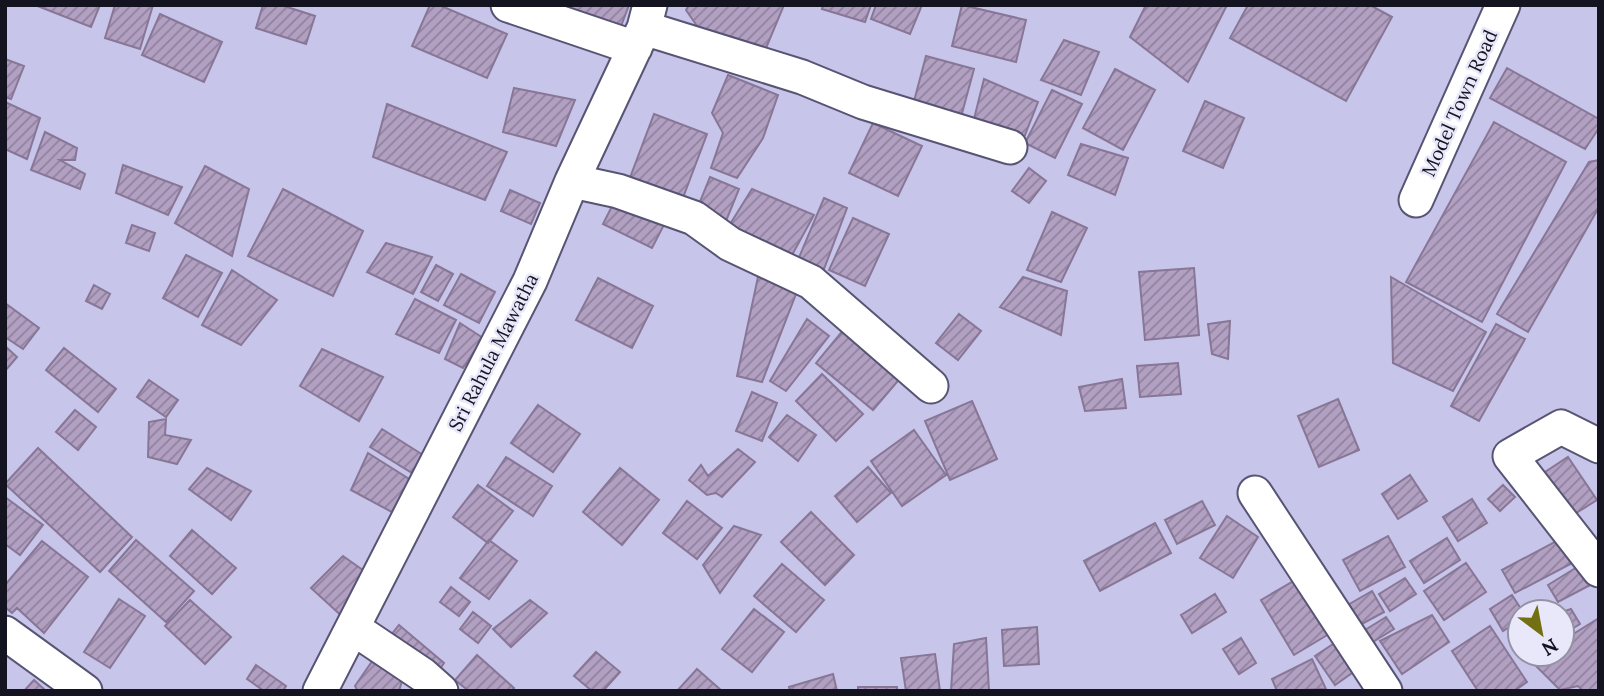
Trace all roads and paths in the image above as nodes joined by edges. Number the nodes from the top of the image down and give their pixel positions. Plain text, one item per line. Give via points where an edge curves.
1 (508, 5) edge
2 (1503, 5) edge
3 (643, 27) edge
4 (1010, 147) dead end
5 (572, 181) junction
6 (1416, 201) dead end
7 (932, 386) dead end
8 (1599, 446) edge
9 (1255, 493) dead end
10 (1599, 570) edge
11 (353, 628) junction
12 (5, 633) edge
13 (85, 691) edge
14 (320, 691) edge
15 (441, 691) edge
16 (1385, 691) edge

1 - 3 street
2 - 6 street, Model Town Road
3 - 4 street
3 - 5 street, Sri Rahula Mawatha
5 - 7 street via 618,191 694,218 730,244 811,282
5 - 11 street, Sri Rahula Mawatha via 530,281
8 - 10 street via 1561,427 1510,456
9 - 16 street
11 - 14 street, Sri Rahula Mawatha
11 - 15 street
12 - 13 street

